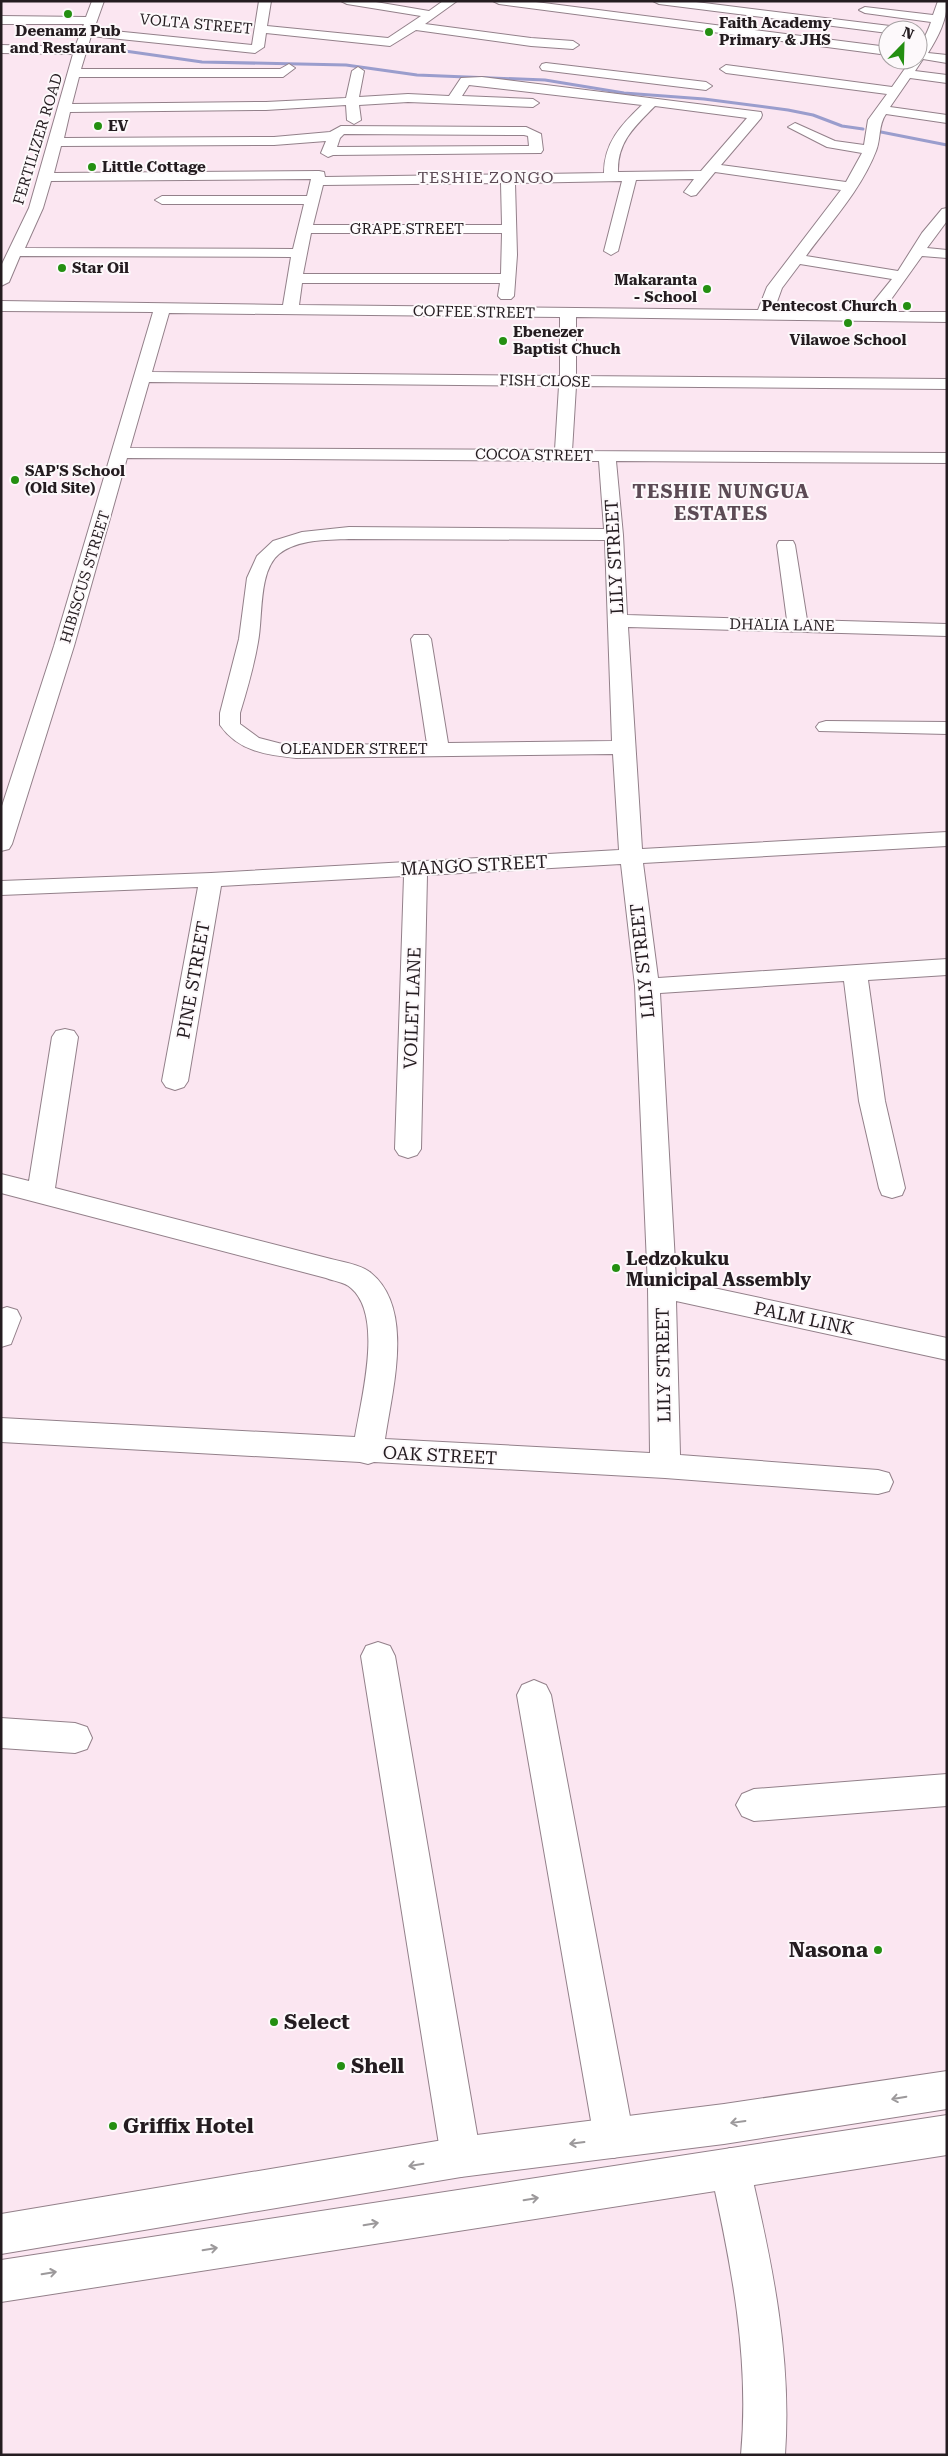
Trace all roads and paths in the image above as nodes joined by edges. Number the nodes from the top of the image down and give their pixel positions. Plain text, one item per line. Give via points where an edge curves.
1 (98, 1) edge
2 (265, 1) edge
3 (347, 1) edge
4 (451, 1) edge
5 (499, 1) edge
6 (659, 1) edge
7 (744, 1) edge
8 (774, 3) dead end
9 (944, 3) edge
10 (857, 9) dead end
11 (429, 14) junction
12 (606, 16) junction
13 (938, 19) junction
14 (1, 20) edge
15 (415, 26) junction
16 (594, 26) dead end
17 (89, 27) junction
18 (261, 28) junction
19 (878, 28) edge
20 (928, 34) edge
21 (758, 35) junction
22 (933, 35) junction
23 (947, 37) edge
24 (928, 42) edge
25 (748, 46) dead end
26 (1, 49) edge
27 (878, 50) edge
28 (80, 51) junction
29 (738, 56) dead end
30 (928, 58) edge
31 (947, 59) edge
32 (546, 67) junction
33 (288, 68) dead end
34 (909, 70) edge
35 (358, 71) dead end
36 (75, 73) junction
37 (94, 73) junction
38 (906, 74) junction
39 (534, 77) dead end
40 (947, 79) edge
41 (705, 87) junction
42 (895, 91) junction
43 (453, 100) junction
44 (78, 101) junction
45 (352, 102) junction
46 (533, 103) dead end
47 (651, 103) junction
48 (883, 110) junction
49 (947, 119) edge
50 (795, 127) dead end
51 (358, 130) junction
52 (334, 136) junction
53 (56, 142) junction
54 (870, 150) junction
55 (329, 151) junction
56 (708, 171) junction
57 (611, 176) junction
58 (630, 176) junction
59 (46, 177) junction
60 (318, 178) junction
61 (508, 178) junction
62 (850, 187) junction
63 (691, 192) dead end
64 (162, 200) dead end
65 (312, 200) junction
66 (947, 212) edge
67 (305, 229) junction
68 (509, 229) junction
69 (10, 250) edge
70 (611, 251) dead end
71 (918, 251) junction
72 (299, 254) junction
73 (947, 254) edge
74 (795, 258) junction
75 (902, 276) junction
76 (296, 278) junction
77 (507, 279) junction
78 (1, 282) edge
79 (1, 306) edge
80 (162, 308) junction
81 (290, 310) junction
82 (506, 313) junction
83 (568, 314) junction
84 (766, 316) junction
85 (870, 317) junction
86 (947, 317) edge
87 (143, 376) junction
88 (568, 381) junction
89 (947, 384) edge
90 (122, 453) junction
91 (563, 456) junction
92 (607, 456) junction
93 (947, 458) edge
94 (614, 535) junction
95 (786, 545) dead end
96 (618, 621) junction
97 (798, 625) junction
98 (947, 630) edge
99 (421, 639) dead end
100 (826, 727) dead end
101 (947, 728) edge
102 (622, 747) junction
103 (438, 749) junction
104 (947, 839) edge
105 (1, 844) edge
106 (631, 856) junction
107 (416, 868) junction
108 (211, 880) junction
109 (1, 888) edge
110 (947, 967) edge
111 (855, 973) junction
112 (647, 986) junction
113 (65, 1037) dead end
114 (175, 1081) dead end
115 (408, 1149) dead end
116 (1, 1183) edge
117 (892, 1188) dead end
118 (41, 1193) junction
119 (662, 1287) junction
120 (947, 1350) edge
121 (1, 1430) edge
122 (368, 1452) junction
123 (665, 1466) junction
124 (878, 1482) dead end
125 (378, 1656) dead end
126 (534, 1695) dead end
127 (1, 1733) edge
128 (75, 1738) dead end
129 (947, 1790) edge
130 (754, 1805) dead end
131 (947, 2090) edge
132 (947, 2135) edge
133 (614, 2138) junction
134 (461, 2157) junction
135 (730, 2168) junction
136 (1, 2234) edge
137 (1, 2281) edge
138 (763, 2455) edge

1 - 17 street, FERTILIZER ROAD
2 - 18 street, VOLTA STREET
3 - 11 street
4 - 11 street
5 - 12 street
6 - 19 street
7 - 8 street
9 - 13 street
10 - 13 street
11 - 15 street
12 - 16 street
12 - 21 street
13 - 22 street
14 - 17 street
15 - 18 street via 392,41 384,42
15 - 32 street via 531,42 577,41
17 - 18 street, VOLTA STREET via 255,48 258,48
17 - 28 street, FERTILIZER ROAD
20 - 22 street
21 - 25 street
21 - 27 street
22 - 23 street
22 - 24 street
26 - 28 street
28 - 36 street, FERTILIZER ROAD
29 - 41 street
30 - 31 street
32 - 39 street
32 - 41 street
33 - 37 street via 283,73 243,75
34 - 38 street
35 - 45 street
36 - 37 street
36 - 44 street, FERTILIZER ROAD
37 - 44 street
38 - 40 street
38 - 42 street
41 - 42 street
41 - 47 street
41 - 56 street via 756,115
42 - 48 street
43 - 45 street via 408,98
43 - 46 street
43 - 47 street via 463,82 469,81
44 - 45 street via 266,106
44 - 53 street, FERTILIZER ROAD
45 - 51 street via 352,116
47 - 57 street via 616,142
48 - 49 street
48 - 54 street via 874,123
50 - 54 street via 832,144
51 - 52 street via 341,130
51 - 55 street via 531,132 536,150
52 - 53 street via 274,141
52 - 55 street
53 - 59 street, FERTILIZER ROAD
54 - 62 street
55 - 60 street
56 - 58 street
56 - 62 street
56 - 63 street
57 - 58 street
57 - 61 street
58 - 70 street
59 - 60 street
59 - 69 street, FERTILIZER ROAD via 36,208
60 - 61 street via 430,181
60 - 65 street
61 - 68 street
62 - 74 street
64 - 65 street
65 - 67 street
66 - 71 street
67 - 68 street, GRAPE STREET
67 - 72 street
68 - 77 street
69 - 72 street
69 - 78 street, FERTILIZER ROAD
71 - 73 street
71 - 75 street
72 - 76 street
74 - 75 street
74 - 84 street via 769,298
75 - 85 street
76 - 77 street
76 - 81 street
77 - 82 street
79 - 80 street, COFFEE STREET
80 - 81 street, COFFEE STREET
80 - 87 street, HIBISCUS STREET
81 - 82 street, COFFEE STREET
82 - 83 street, COFFEE STREET
83 - 84 street, COFFEE STREET
83 - 88 street
84 - 85 street, COFFEE STREET
85 - 86 street, COFFEE STREET
87 - 88 street, FISH CLOSE
87 - 90 street, HIBISCUS STREET
88 - 89 street, FISH CLOSE
88 - 91 street
90 - 91 street, COCOA STREET
90 - 105 street, HIBISCUS STREET
91 - 92 street, COCOA STREET
92 - 93 street, COCOA STREET
92 - 94 street, LILY STREET
94 - 96 street, LILY STREET
94 - 103 street, OLEANDER STREET via 349,533 307,536 283,544 264,559 256,581 248,639 230,714 230,725 242,739 267,749 296,752
95 - 97 street
96 - 97 street, DHALIA LANE
96 - 102 street, LILY STREET
97 - 98 street, DHALIA LANE
99 - 103 street
100 - 101 street
102 - 103 street, OLEANDER STREET
102 - 106 street, LILY STREET
104 - 106 street, MANGO STREET
106 - 107 street, MANGO STREET
106 - 112 street, LILY STREET
107 - 108 street, MANGO STREET
107 - 115 street, VOILET LANE
108 - 109 street, MANGO STREET
108 - 114 street, PINE STREET
110 - 111 street
111 - 112 street
111 - 117 street via 870,1088
112 - 119 street, LILY STREET
113 - 118 street
116 - 118 street
118 - 122 street via 360,1279 375,1296 383,1322 381,1366
119 - 120 street, PALM LINK
119 - 123 street, LILY STREET
121 - 122 street, OAK STREET
122 - 123 street, OAK STREET
123 - 124 street, OAK STREET
125 - 134 street
126 - 133 street
127 - 128 street
129 - 130 street
131 -> 133 street
132 - 135 street
133 -> 134 street
134 -> 136 street
137 -> 135 street
135 - 138 street via 765,2361

